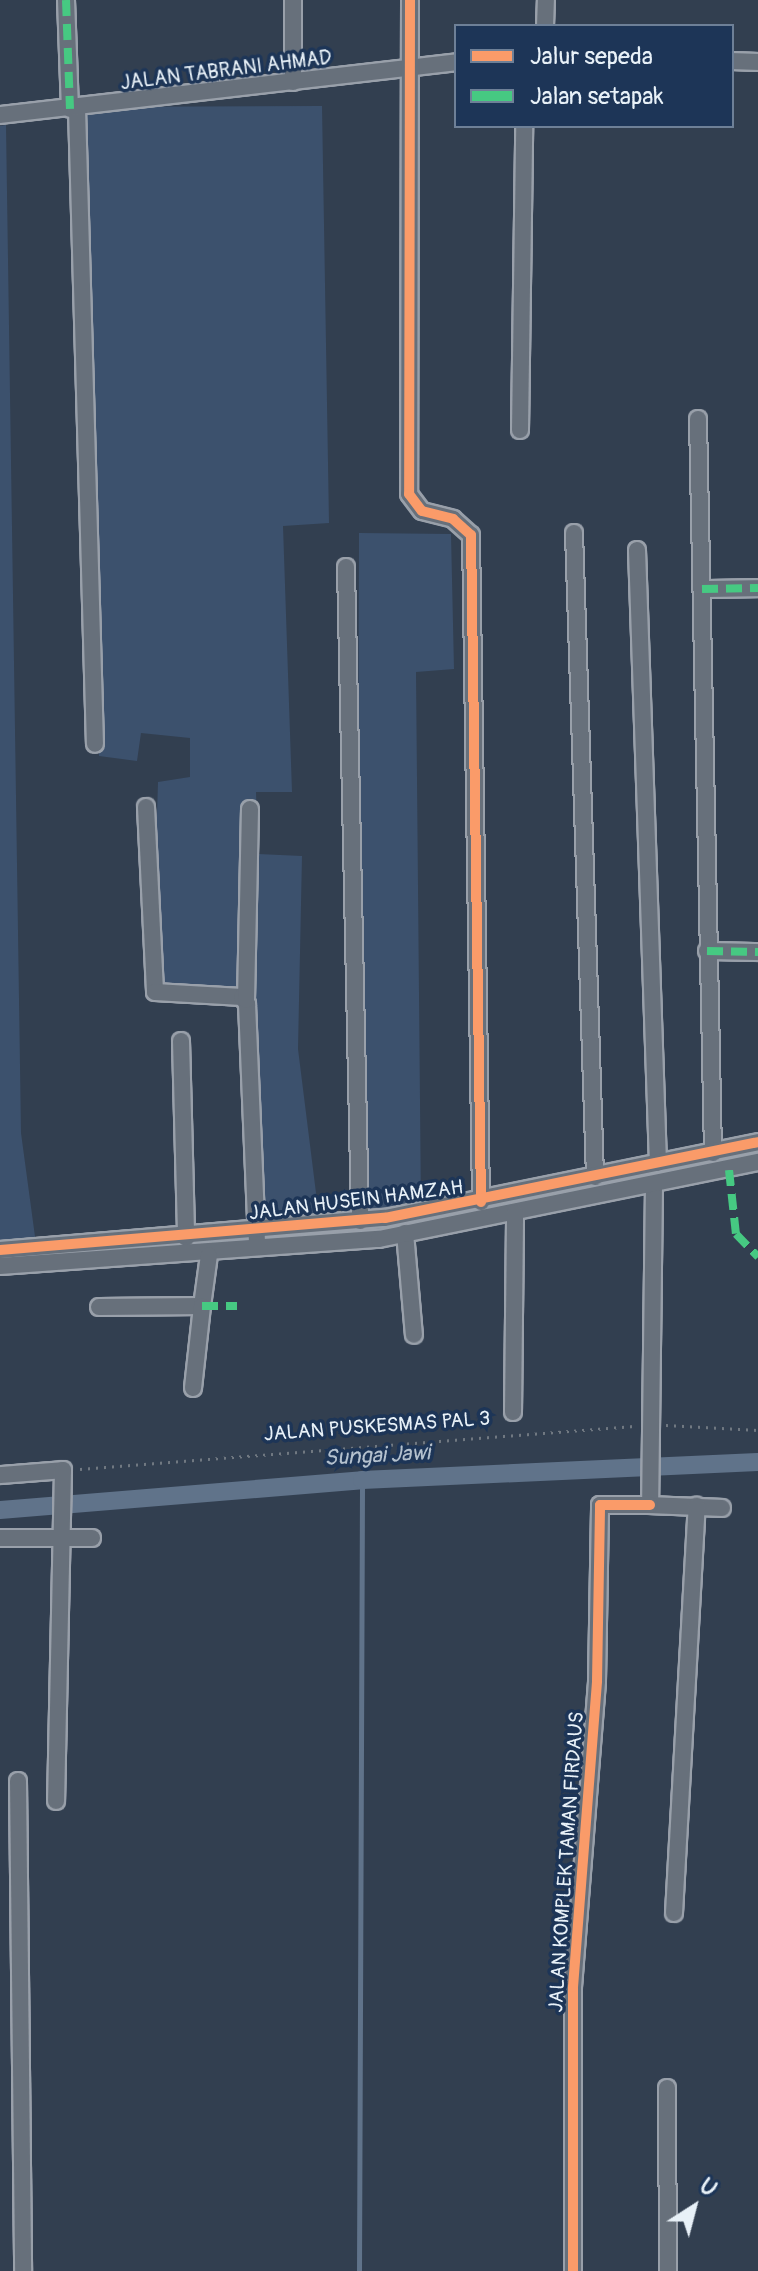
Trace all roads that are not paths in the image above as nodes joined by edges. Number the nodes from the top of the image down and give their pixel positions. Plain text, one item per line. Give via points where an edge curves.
1 (66, 0) edge
2 (293, 0) edge
3 (410, 0) edge
4 (546, 0) edge
5 (545, 24) edge
6 (734, 61) edge
7 (454, 62) edge
8 (758, 62) edge
9 (410, 64) junction
10 (293, 82) junction
11 (73, 109) junction
12 (0, 115) edge
13 (524, 128) edge
14 (698, 419) dead end
15 (520, 430) dead end
16 (574, 533) dead end
17 (637, 550) dead end
18 (346, 567) dead end
19 (758, 588) edge
20 (702, 589) junction
21 (95, 744) dead end
22 (146, 807) dead end
23 (250, 809) dead end
24 (707, 951) junction
25 (758, 952) edge
26 (246, 1000) junction
27 (181, 1041) dead end
28 (758, 1142) edge
29 (734, 1148) junction
30 (713, 1153) junction
31 (758, 1162) edge
32 (658, 1163) junction
33 (739, 1168) junction
34 (595, 1177) junction
35 (654, 1186) junction
36 (481, 1202) junction
37 (515, 1213) junction
38 (360, 1221) junction
39 (256, 1231) junction
40 (405, 1233) junction
41 (186, 1238) junction
42 (0, 1250) edge
43 (258, 1250) junction
44 (209, 1255) junction
45 (0, 1266) edge
46 (202, 1306) junction
47 (99, 1307) dead end
48 (414, 1335) dead end
49 (193, 1388) dead end
50 (513, 1412) dead end
51 (0, 1475) edge
52 (650, 1505) junction
53 (697, 1506) junction
54 (722, 1508) dead end
55 (0, 1538) edge
56 (92, 1538) dead end
57 (64, 1540) junction
58 (18, 1781) dead end
59 (56, 1801) dead end
60 (674, 1913) dead end
61 (667, 2088) dead end
62 (23, 2271) edge
63 (573, 2271) edge
64 (668, 2271) edge

1 - 11 street
2 - 10 street
3 - 9 street
4 - 5 street
6 - 8 street
7 - 9 street, JALAN TABRANI AHMAD
9 - 10 street, JALAN TABRANI AHMAD
9 - 36 street via 409,494 422,511 453,519 471,535
10 - 11 street, JALAN TABRANI AHMAD
11 - 12 street, JALAN TABRANI AHMAD
11 - 21 street
13 - 15 street
14 - 20 street
16 - 34 street
17 - 32 street
18 - 38 street
19 - 20 street
20 - 24 street
22 - 26 street via 155,992
23 - 26 street
24 - 25 street
24 - 30 street
26 - 39 street
27 - 41 street
28 - 29 street, JALAN HUSEIN HAMZAH
29 - 30 street, JALAN HUSEIN HAMZAH
29 - 33 street
30 - 32 street, JALAN HUSEIN HAMZAH
31 - 33 street, JALAN HUSEIN HAMZAH
32 - 34 street, JALAN HUSEIN HAMZAH
33 - 35 street, JALAN HUSEIN HAMZAH
34 - 36 street, JALAN HUSEIN HAMZAH
35 - 37 street, JALAN HUSEIN HAMZAH
35 - 52 street
36 - 38 street, JALAN HUSEIN HAMZAH
37 - 40 street, JALAN HUSEIN HAMZAH
37 - 50 street
38 - 39 street, JALAN HUSEIN HAMZAH
39 - 41 street, JALAN HUSEIN HAMZAH
39 - 43 street
40 - 43 street, JALAN HUSEIN HAMZAH
40 - 48 street
41 - 42 street, JALAN HUSEIN HAMZAH
43 - 44 street, JALAN HUSEIN HAMZAH
44 - 45 street, JALAN HUSEIN HAMZAH
44 - 46 street
46 - 47 street
46 - 49 street
51 - 57 street via 63,1476
52 - 53 street
52 - 63 street, JALAN KOMPLEK TAMAN FIRDAUS via 600,1505 597,1681 573,1987
53 - 54 street
53 - 60 street
55 - 57 street
56 - 57 street
57 - 59 street
58 - 62 street
61 - 64 street

